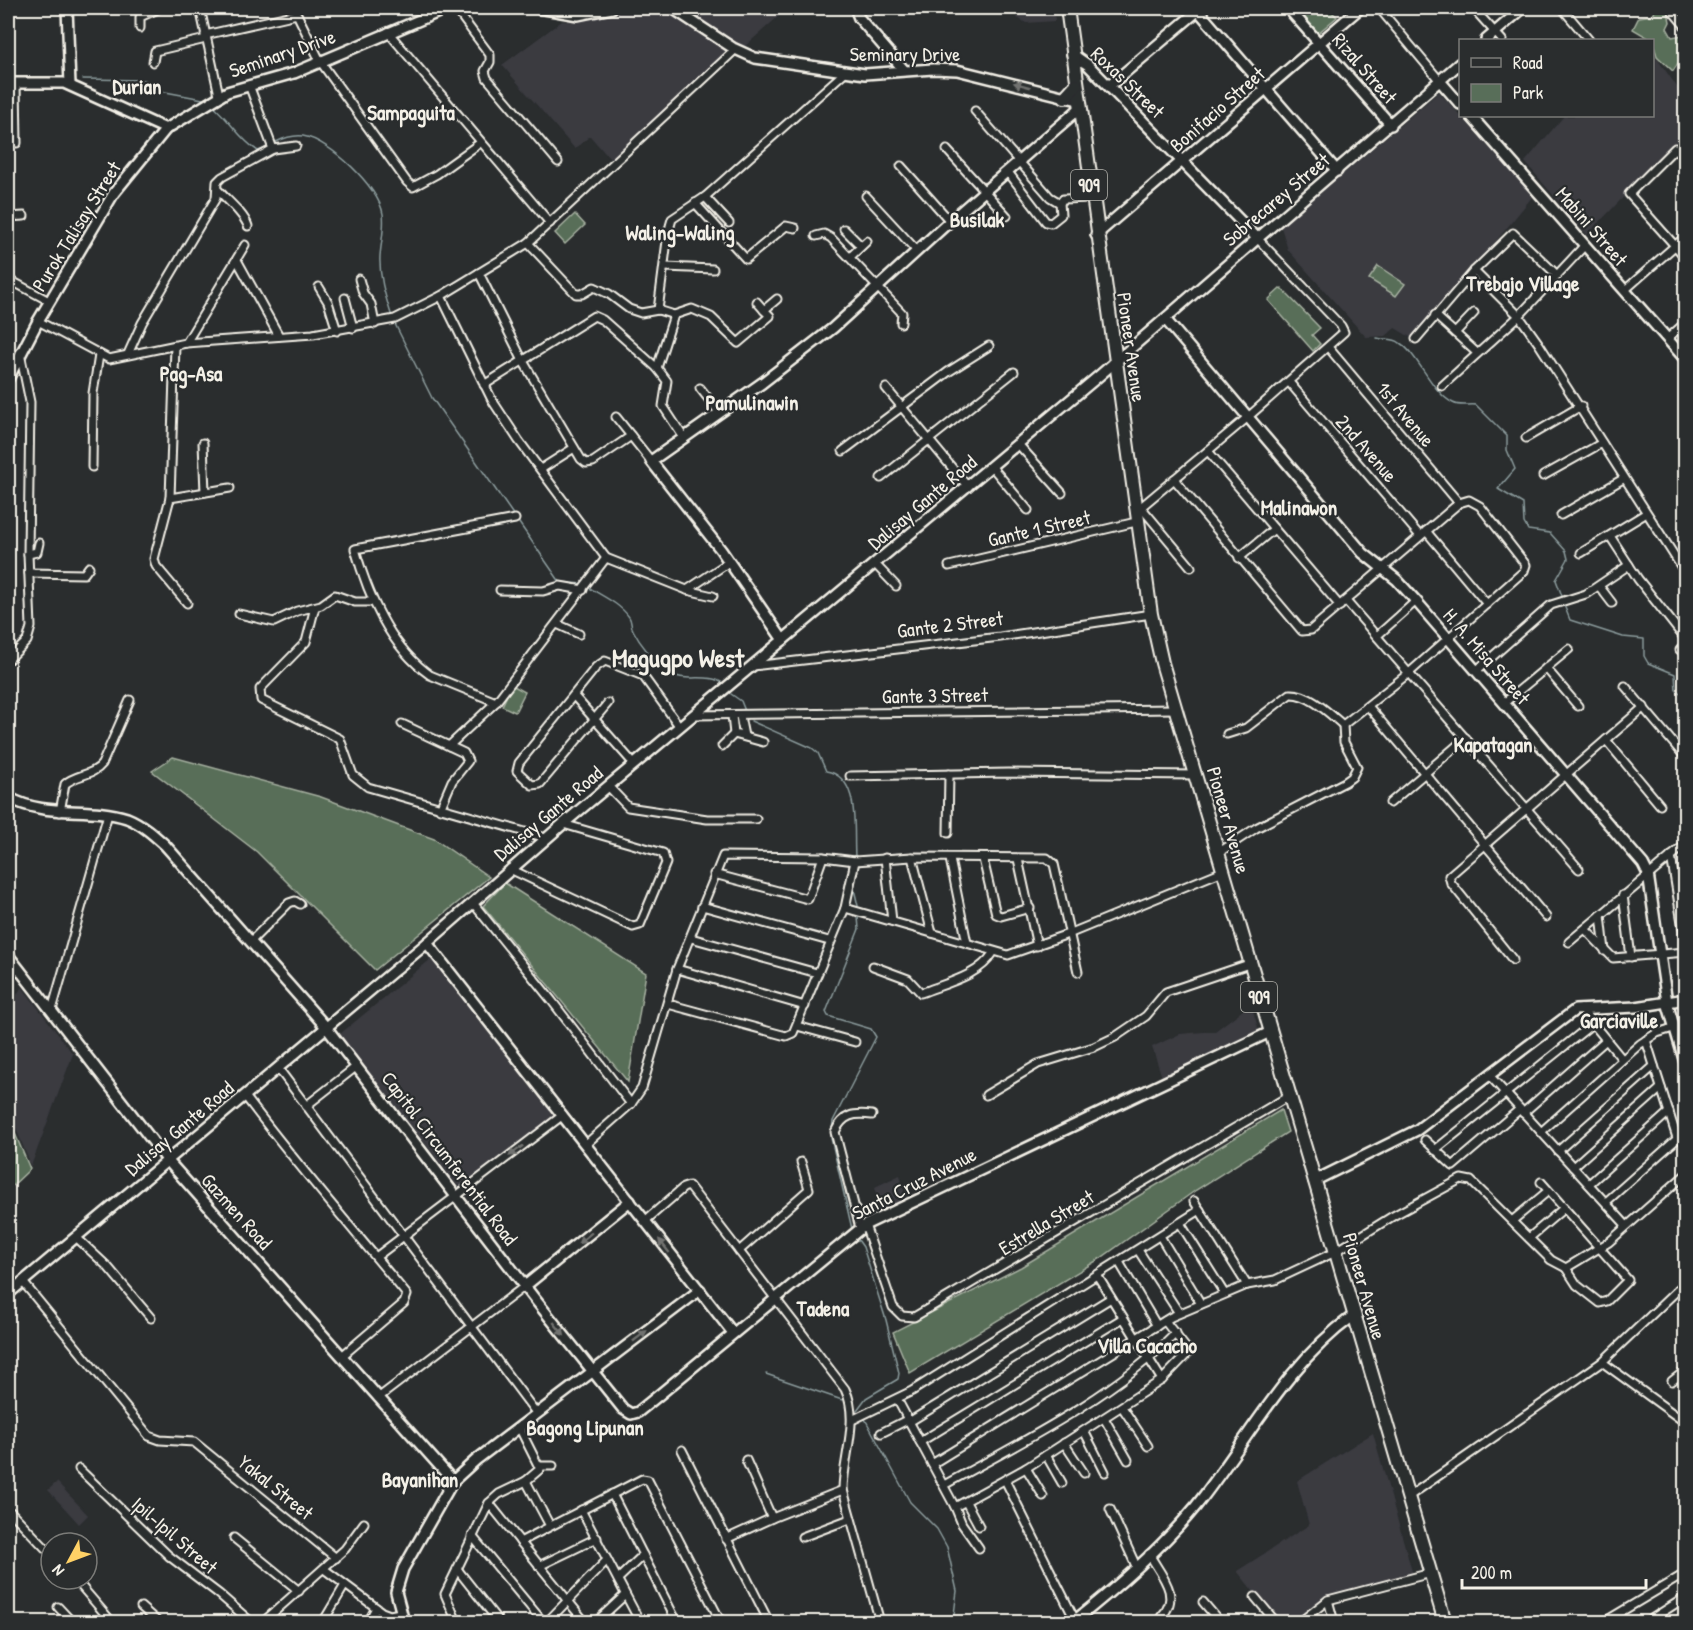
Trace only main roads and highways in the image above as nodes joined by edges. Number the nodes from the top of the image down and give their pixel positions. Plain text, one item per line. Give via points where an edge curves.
1 (1067, 8) edge
2 (1076, 85) junction
3 (1065, 97) road end
4 (1445, 1623) edge

1 - 2 highway, Pioneer Avenue / 909
2 - 3 highway
2 - 4 highway, Pioneer Avenue / 909 via 1151,614

